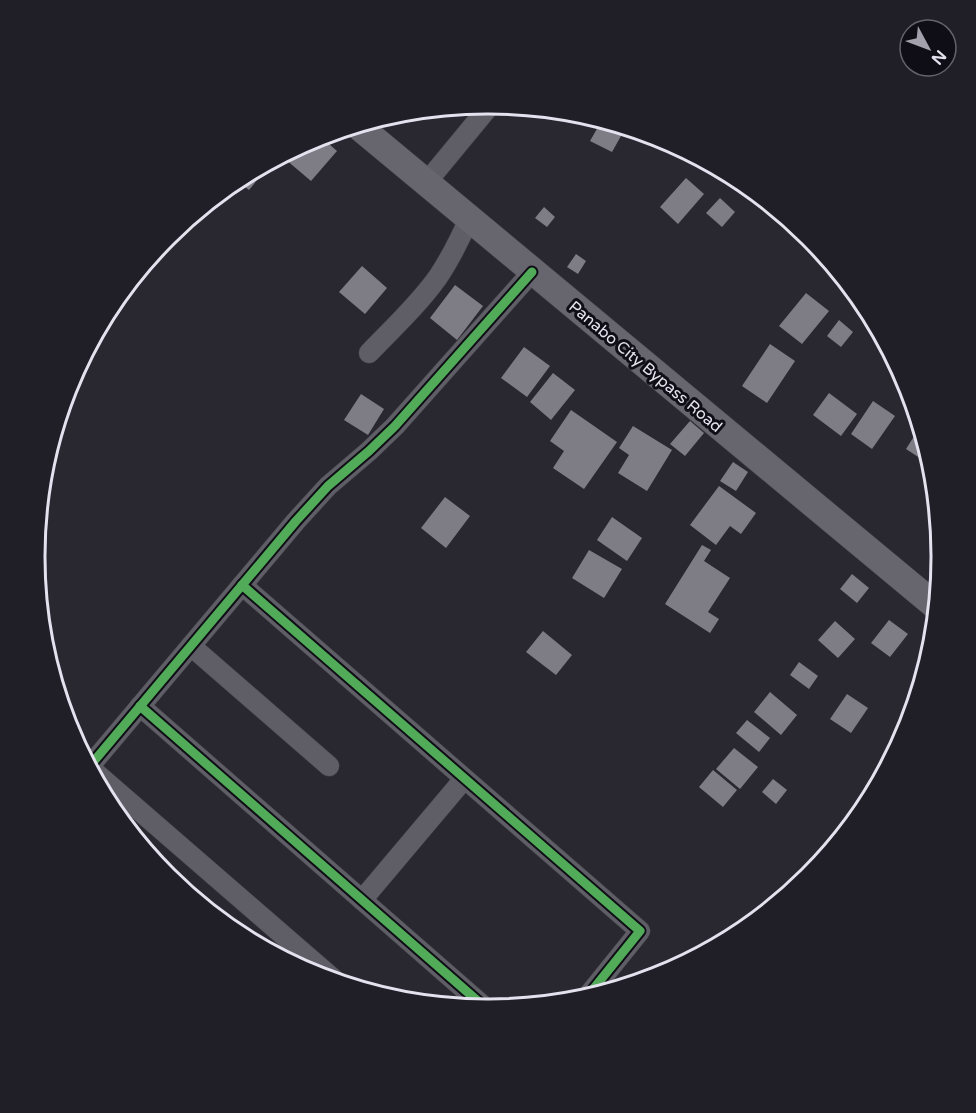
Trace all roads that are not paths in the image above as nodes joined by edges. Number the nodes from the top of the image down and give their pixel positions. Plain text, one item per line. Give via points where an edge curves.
1 (484, 113) edge
2 (365, 131) edge
3 (426, 183) junction
4 (470, 219) junction
5 (532, 272) junction
6 (369, 353) dead end
7 (242, 585) junction
8 (928, 600) edge
9 (191, 646) junction
10 (140, 706) junction
11 (95, 760) edge
12 (329, 766) dead end
13 (464, 779) junction
14 (107, 783) edge
15 (362, 900) junction
16 (319, 966) edge
17 (596, 986) edge
18 (475, 999) edge

1 - 3 street
2 - 3 main road, Panabo City Bypass Road
3 - 4 main road, Panabo City Bypass Road
4 - 5 main road, Panabo City Bypass Road
4 - 6 street via 437,279
5 - 7 street via 395,426 312,503
5 - 8 main road, Panabo City Bypass Road
7 - 9 street
7 - 13 street
9 - 10 street
9 - 12 street
10 - 11 street
10 - 15 street
13 - 15 street
13 - 17 street via 640,931
14 - 16 street
15 - 18 street

